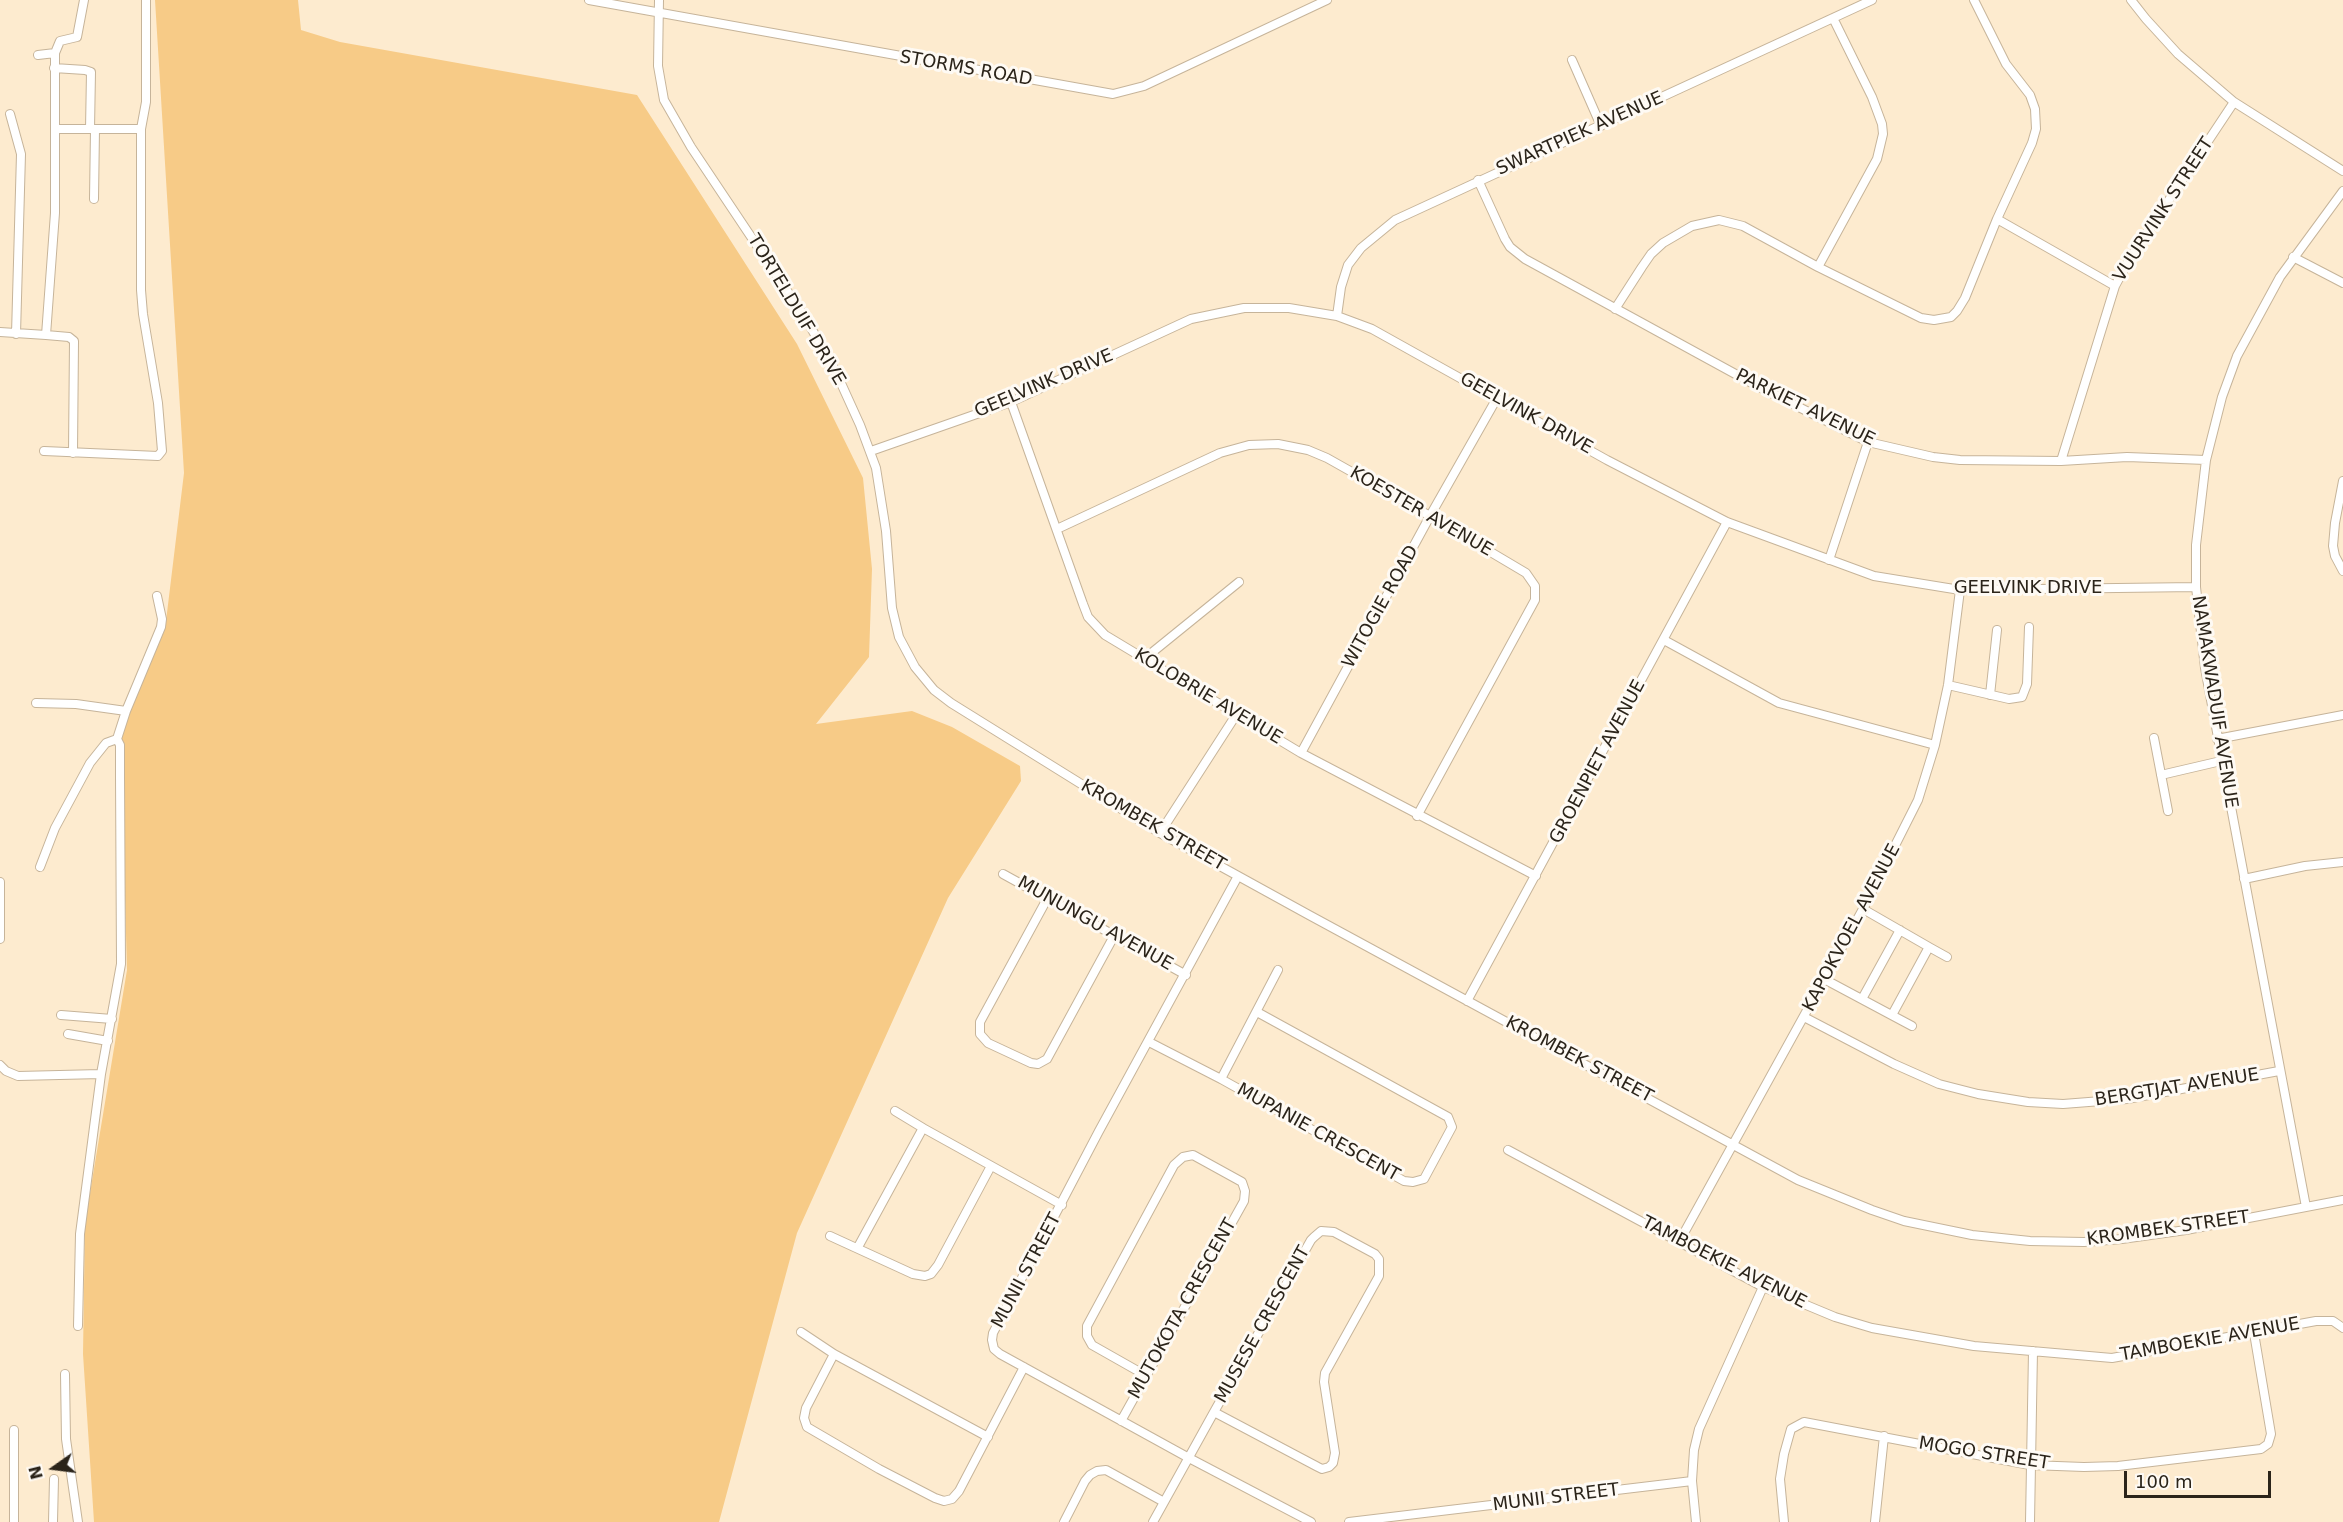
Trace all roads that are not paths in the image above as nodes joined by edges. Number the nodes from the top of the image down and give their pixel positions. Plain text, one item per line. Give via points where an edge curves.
1 (84, 0) edge
2 (147, 0) edge
3 (589, 0) edge
4 (659, 0) edge
5 (1327, 0) edge
6 (1872, 0) edge
7 (1974, 0) edge
8 (2131, 0) edge
9 (659, 13) junction
10 (1833, 18) junction
11 (55, 53) junction
12 (38, 55) dead end
13 (1572, 60) dead end
14 (54, 68) junction
15 (2234, 102) junction
16 (10, 114) dead end
17 (1601, 126) junction
18 (55, 129) junction
19 (92, 129) junction
20 (141, 129) junction
21 (2343, 171) edge
22 (1478, 180) junction
23 (2343, 191) edge
24 (94, 199) dead end
25 (1997, 219) junction
26 (2293, 257) junction
27 (1818, 267) junction
28 (2343, 284) edge
29 (2115, 286) junction
30 (1615, 309) junction
31 (1337, 316) junction
32 (0, 332) edge
33 (16, 334) junction
34 (46, 335) junction
35 (1497, 398) junction
36 (1011, 402) junction
37 (1868, 442) junction
38 (44, 451) dead end
39 (871, 451) junction
40 (73, 453) junction
41 (2206, 460) junction
42 (2061, 461) junction
43 (2343, 481) edge
44 (1430, 516) junction
45 (1727, 522) junction
46 (1057, 529) junction
47 (1828, 560) junction
48 (2343, 572) edge
49 (1239, 582) dead end
50 (2196, 587) junction
51 (1960, 590) junction
52 (157, 596) dead end
53 (2029, 627) dead end
54 (1997, 630) dead end
55 (899, 637) joint
56 (1664, 640) junction
57 (1144, 658) junction
58 (1948, 685) junction
59 (1990, 695) junction
60 (36, 703) dead end
61 (126, 711) junction
62 (1236, 715) junction
63 (2343, 715) edge
64 (2154, 738) dead end
65 (2217, 739) junction
66 (117, 740) junction
67 (1935, 744) junction
68 (1301, 753) junction
69 (2221, 761) junction
70 (2161, 775) junction
71 (2168, 811) dead end
72 (1418, 816) junction
73 (1160, 833) junction
74 (2343, 862) edge
75 (40, 867) dead end
76 (1003, 874) dead end
77 (1239, 876) junction
78 (1536, 876) junction
79 (2244, 879) junction
80 (0, 882) edge
81 (1047, 898) junction
82 (1863, 909) junction
83 (1899, 930) junction
84 (1114, 936) junction
85 (0, 939) edge
86 (1929, 947) junction
87 (1947, 957) dead end
88 (1278, 970) dead end
89 (1186, 975) junction
90 (1824, 979) junction
91 (1862, 999) junction
92 (1467, 1001) junction
93 (1257, 1012) junction
94 (61, 1015) dead end
95 (1892, 1015) junction
96 (1804, 1017) junction
97 (112, 1019) junction
98 (1912, 1026) dead end
99 (68, 1034) dead end
100 (108, 1041) junction
101 (1149, 1042) junction
102 (0, 1065) edge
103 (2279, 1071) junction
104 (101, 1074) junction
105 (1221, 1079) junction
106 (895, 1111) dead end
107 (923, 1128) junction
108 (1732, 1144) junction
109 (1508, 1150) dead end
110 (991, 1166) junction
111 (2343, 1200) edge
112 (1062, 1205) junction
113 (2306, 1207) junction
114 (830, 1236) dead end
115 (1679, 1242) junction
116 (858, 1247) junction
117 (1763, 1287) junction
118 (78, 1326) dead end
119 (2343, 1328) edge
120 (801, 1332) dead end
121 (2254, 1333) junction
122 (2033, 1351) junction
123 (834, 1354) junction
124 (1024, 1367) junction
125 (65, 1374) dead end
126 (1146, 1375) junction
127 (1214, 1413) junction
128 (1121, 1420) junction
129 (14, 1430) dead end
130 (1884, 1436) junction
131 (988, 1437) junction
132 (1189, 1458) junction
133 (2030, 1465) junction
134 (54, 1479) dead end
135 (1692, 1481) junction
136 (1164, 1502) junction
137 (1398, 1519) edge
138 (14, 1522) edge
139 (53, 1522) edge
140 (78, 1522) edge
141 (1064, 1522) edge
142 (1153, 1522) edge
143 (1311, 1522) edge
144 (1349, 1522) edge
145 (1696, 1522) edge
146 (1784, 1522) edge
147 (1875, 1522) edge
148 (2030, 1522) edge

1 - 11 street via 77,38 60,41
2 - 20 street via 146,102
3 - 9 street, STORMS ROAD
4 - 9 street, TORTELDUIF DRIVE
5 - 9 street, STORMS ROAD via 1144,86 1113,94
6 - 10 street, SWARTPIEK AVENUE
7 - 25 street via 2006,64 2030,95 2036,118 2032,143
8 - 15 street via 2178,54
9 - 39 street, TORTELDUIF DRIVE via 658,78 669,110 819,342
10 - 17 street, SWARTPIEK AVENUE
10 - 27 street via 1872,97 1883,134 1877,159
11 - 12 street
11 - 14 street
13 - 17 street
14 - 18 street
14 - 19 street via 91,72
15 - 21 street
15 - 29 street, VUURVINK STREET
16 - 33 street via 21,154
17 - 22 street, SWARTPIEK AVENUE
18 - 19 street
18 - 34 street via 55,213
19 - 20 street
19 - 24 street
20 - 40 street via 141,290 162,452 158,456
22 - 30 street, PARKIET AVENUE via 1505,239 1517,254
22 - 31 street, SWARTPIEK AVENUE via 1395,220 1361,248 1347,265
23 - 26 street, NAMAKWADUIF AVENUE
25 - 27 street via 1965,298 1951,317 1942,320 1921,318
25 - 29 street
26 - 28 street
26 - 41 street, NAMAKWADUIF AVENUE via 2237,356
27 - 30 street via 1743,226 1719,220 1705,222 1663,243 1651,254
29 - 42 street, VUURVINK STREET
30 - 37 street, PARKIET AVENUE
31 - 35 street, GEELVINK DRIVE via 1390,338
31 - 36 street, GEELVINK DRIVE via 1272,306 1212,313 1177,325
32 - 33 street
33 - 34 street
34 - 40 street via 74,341
35 - 44 street, WITOGIE ROAD
35 - 45 street, GEELVINK DRIVE
36 - 39 street, GEELVINK DRIVE
36 - 46 street, KOLOBRIE AVENUE
37 - 42 street, PARKIET AVENUE via 1960,460
37 - 47 street
38 - 40 street
39 - 55 street, TORTELDUIF DRIVE via 881,490 890,591
41 - 42 street, PARKIET AVENUE via 2127,457
41 - 50 street, NAMAKWADUIF AVENUE via 2198,515
43 - 48 street via 2333,546
44 - 46 street, KOESTER AVENUE via 1308,450 1264,444 1220,453
44 - 68 street, WITOGIE ROAD
44 - 72 street, KOESTER AVENUE via 1526,573 1533,581 1536,596
45 - 47 street, GEELVINK DRIVE
45 - 56 street, GROENPIET AVENUE
46 - 57 street, KOLOBRIE AVENUE via 1088,617 1105,635
47 - 51 street, GEELVINK DRIVE via 1889,579
49 - 57 street
50 - 51 street, GEELVINK DRIVE
50 - 65 street, NAMAKWADUIF AVENUE
51 - 58 street, KAPOKVOEL AVENUE
52 - 61 street via 161,627
53 - 59 street via 2024,694 2013,699
54 - 59 street
55 - 73 street, KROMBEK STREET via 915,667 951,703
56 - 67 street via 1779,703
56 - 78 street, GROENPIET AVENUE
57 - 62 street, KOLOBRIE AVENUE
58 - 59 street
58 - 67 street, KAPOKVOEL AVENUE
60 - 61 street
61 - 66 street
62 - 68 street, KOLOBRIE AVENUE
62 - 73 street
63 - 65 street
64 - 70 street
65 - 69 street, NAMAKWADUIF AVENUE
66 - 75 street via 106,742 90,763 51,837
66 - 97 street via 122,929
67 - 82 street, KAPOKVOEL AVENUE via 1918,801
68 - 72 street, KOLOBRIE AVENUE
69 - 70 street
69 - 79 street, NAMAKWADUIF AVENUE
70 - 71 street
72 - 78 street, KOLOBRIE AVENUE
73 - 77 street, KROMBEK STREET
74 - 79 street
76 - 81 street, MUNUNGU AVENUE
77 - 89 street, MUNII STREET
77 - 92 street, KROMBEK STREET
78 - 92 street, GROENPIET AVENUE
79 - 103 street, NAMAKWADUIF AVENUE
80 - 85 street
81 - 84 street, MUNUNGU AVENUE
81 - 84 street via 980,1022 980,1034 988,1042 1031,1064 1047,1059
82 - 83 street
82 - 90 street, KAPOKVOEL AVENUE
83 - 86 street
83 - 91 street
84 - 89 street, MUNUNGU AVENUE
86 - 87 street
86 - 95 street
88 - 93 street
89 - 101 street, MUNII STREET
90 - 91 street
90 - 96 street, KAPOKVOEL AVENUE
91 - 95 street
92 - 108 street, KROMBEK STREET
93 - 105 street
93 - 105 street, MUPANIE CRESCENT via 1448,1117 1452,1128 1429,1173 1419,1181 1404,1181
94 - 97 street
95 - 98 street
96 - 103 street, BERGTJAT AVENUE via 1939,1084 2028,1102 2062,1104 2127,1099
96 - 108 street, KAPOKVOEL AVENUE
97 - 100 street
99 - 100 street
100 - 104 street
101 - 105 street, MUPANIE CRESCENT
101 - 112 street, MUNII STREET
102 - 104 street via 18,1076
103 - 113 street, NAMAKWADUIF AVENUE
104 - 118 street via 80,1234
106 - 107 street
107 - 110 street
107 - 116 street
108 - 113 street, KROMBEK STREET via 1805,1184 1883,1214 2011,1240 2121,1239
108 - 115 street, KAPOKVOEL AVENUE
109 - 115 street, TAMBOEKIE AVENUE
110 - 112 street
110 - 116 street via 931,1274 913,1274
111 - 113 street, KROMBEK STREET
112 - 124 street, MUNII STREET via 993,1333 996,1351
114 - 116 street
115 - 117 street, TAMBOEKIE AVENUE
117 - 122 street, TAMBOEKIE AVENUE via 1872,1328 1974,1346
117 - 135 street via 1699,1429
119 - 121 street, TAMBOEKIE AVENUE via 2333,1322 2316,1321
120 - 123 street
121 - 122 street, TAMBOEKIE AVENUE via 2117,1358
121 - 133 street, MOGO STREET via 2271,1434 2264,1448 2118,1466
122 - 133 street
123 - 131 street
123 - 131 street via 806,1408 805,1423 879,1469 935,1498 949,1500 959,1491
124 - 128 street, MUNII STREET
124 - 131 street
125 - 140 street via 66,1439
126 - 126 street, MUTOKOTA CRESCENT via 1245,1197 1244,1186 1238,1179 1198,1157 1188,1155 1180,1159 1168,1175 1087,1326 1092,1345
126 - 128 street, MUTOKOTA CRESCENT
127 - 127 street, MUSESE CRESCENT via 1317,1233 1334,1232 1375,1254 1379,1259 1379,1276 1325,1373 1335,1454 1329,1467 1322,1469
127 - 132 street, MUSESE CRESCENT
128 - 132 street, MUNII STREET
129 - 138 street
130 - 133 street, MOGO STREET
130 - 146 street, MOGO STREET via 1806,1422 1794,1426 1781,1470
130 - 147 street
132 - 136 street, MUSESE CRESCENT
132 - 143 street, MUNII STREET
133 - 148 street
134 - 139 street
135 - 137 street, MUNII STREET
135 - 145 street
136 - 141 street via 1106,1470 1098,1471 1088,1478
136 - 142 street, MUSESE CRESCENT
137 - 144 street, MUNII STREET

